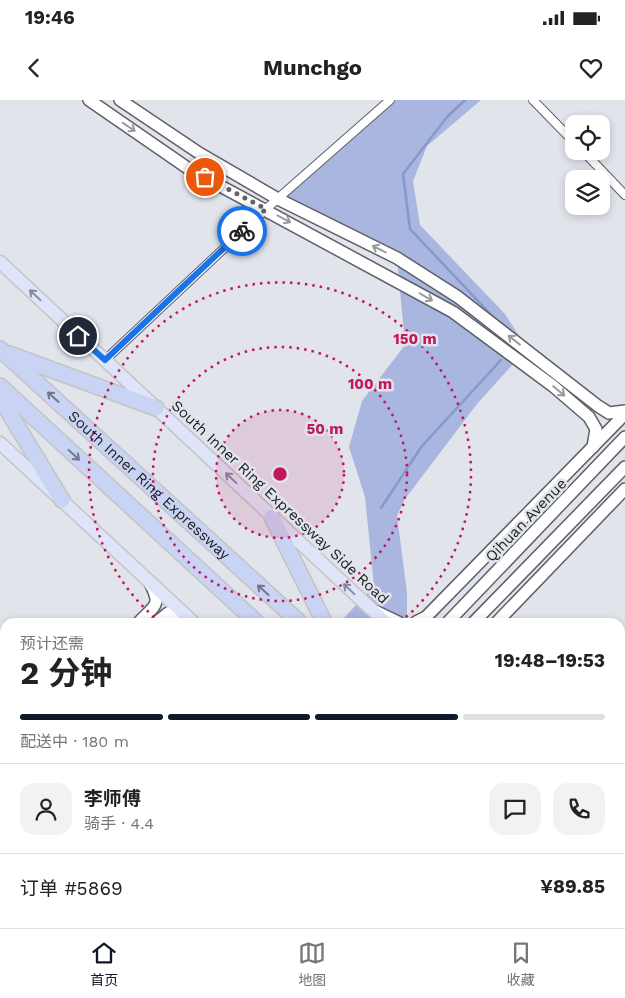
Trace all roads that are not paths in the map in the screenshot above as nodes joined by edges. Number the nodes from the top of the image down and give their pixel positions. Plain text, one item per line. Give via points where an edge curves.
1 (89, 100) edge
2 (120, 100) edge
3 (390, 100) edge
4 (533, 100) edge
5 (565, 133) edge
6 (592, 160) edge
7 (625, 195) edge
8 (278, 198) junction
9 (266, 209) junction
10 (0, 262) edge
11 (1, 350) edge
12 (105, 360) junction
13 (0, 386) edge
14 (0, 398) edge
15 (156, 408) junction
16 (625, 412) edge
17 (625, 437) edge
18 (0, 443) edge
19 (593, 447) junction
20 (625, 467) edge
21 (625, 489) edge
22 (62, 500) junction
23 (272, 517) junction
24 (149, 582) junction
25 (368, 607) junction
26 (143, 618) edge
27 (162, 618) edge
28 (186, 618) edge
29 (188, 618) edge
30 (252, 618) edge
31 (295, 618) edge
32 (322, 618) edge
33 (380, 618) edge
34 (390, 618) edge
35 (425, 618) edge
36 (452, 618) edge
37 (478, 618) edge
38 (501, 618) edge

1 -> 9 street via 190,168
2 - 8 street via 199,153
3 - 8 street
4 - 5 street
6 - 7 street
8 - 9 street
16 -> 8 street via 609,413 598,406 458,297 397,258
9 - 12 street
9 -> 19 street via 453,312 553,386 589,417 596,429
12 -> 10 main road, South Inner Ring Expressway Side Road
11 - 15 highway
31 -> 11 highway, South Inner Ring Expressway
12 - 15 main road, South Inner Ring Expressway Side Road
13 -> 30 highway, South Inner Ring Expressway
14 - 22 highway
23 -> 15 main road, South Inner Ring Expressway Side Road
16 - 19 street
17 - 36 street, Qihuan Avenue
18 - 22 main road
19 - 35 street
20 - 37 street
21 - 38 street
22 - 24 main road
25 -> 23 main road, South Inner Ring Expressway Side Road
23 - 32 highway
24 - 26 street via 158,598
24 - 29 main road
25 - 33 main road, South Inner Ring Expressway Side Road
25 - 34 street
27 - 28 street via 174,612

